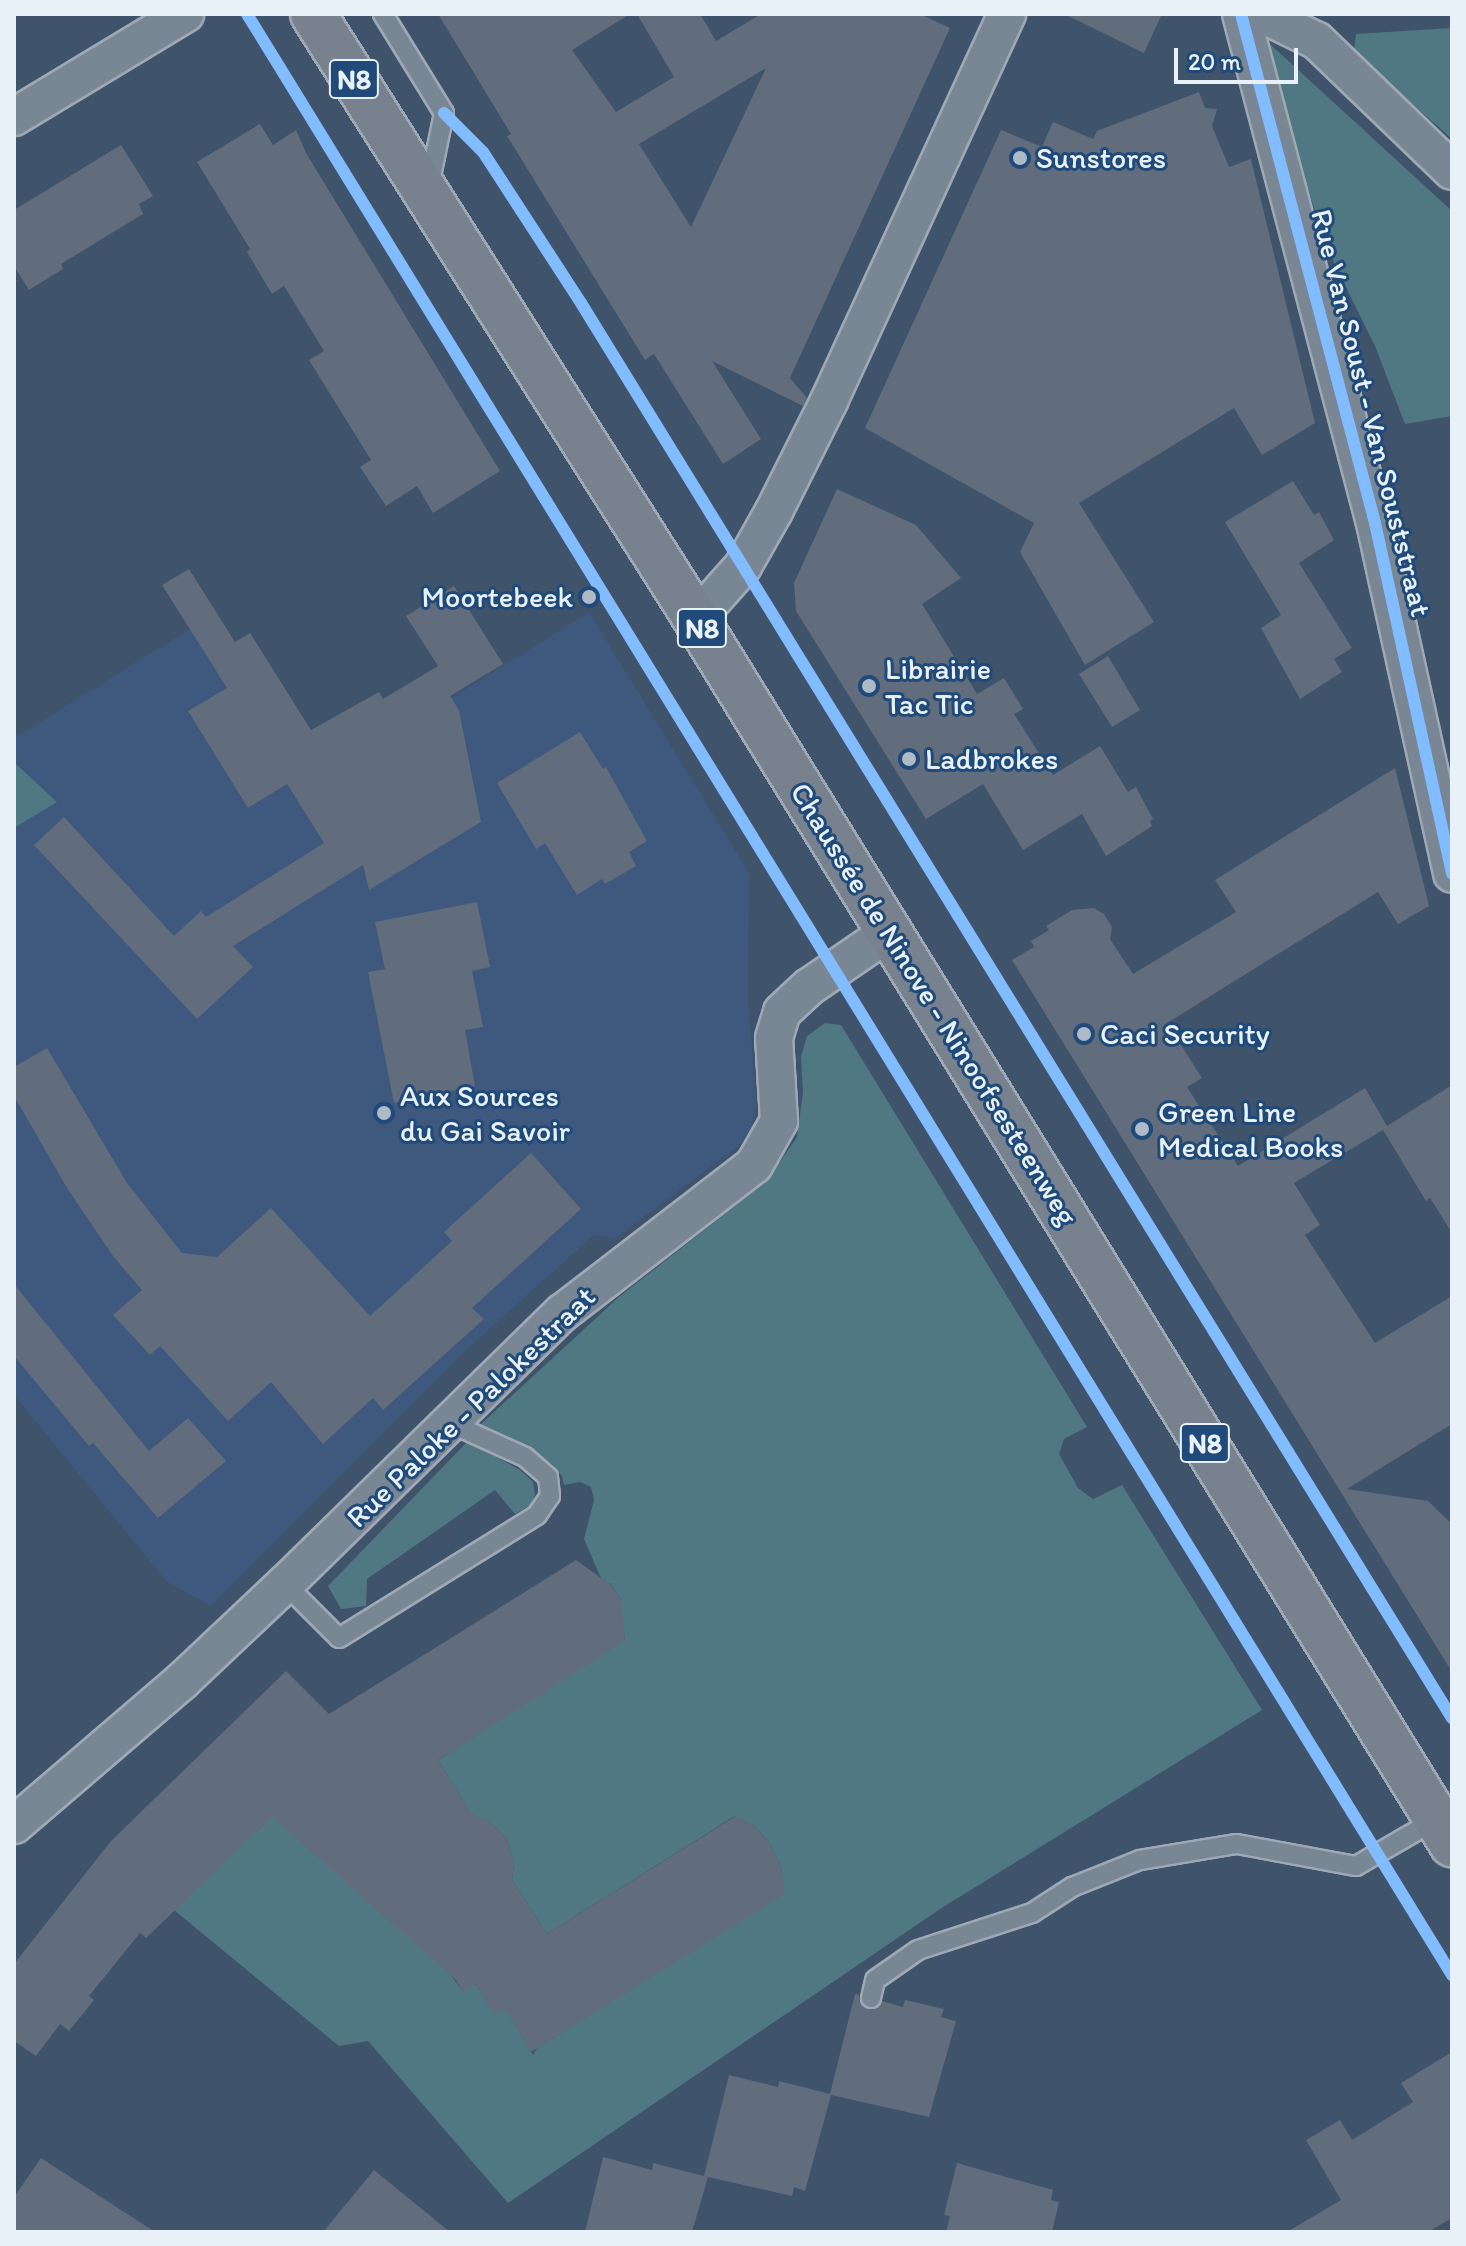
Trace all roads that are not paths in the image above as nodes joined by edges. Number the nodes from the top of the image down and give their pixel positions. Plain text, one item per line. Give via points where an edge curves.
1 (185, 14) edge
2 (313, 14) edge
3 (383, 14) edge
4 (1007, 14) edge
5 (1241, 14) edge
6 (1262, 14) edge
7 (14, 117) edge
8 (1452, 171) edge
9 (427, 193) junction
10 (696, 619) junction
11 (1452, 874) edge
12 (889, 932) junction
13 (450, 1423) junction
14 (285, 1584) junction
15 (14, 1825) edge
16 (1444, 1831) edge
17 (871, 1998) dead end

1 - 7 street
2 - 9 main road, Chaussée de Ninove - Ninoofsesteenweg / N8
3 - 9 lane via 444,113
4 - 10 street via 774,511 743,566
5 - 11 street, Rue Van Soust - Van Souststraat via 1368,495
6 - 8 street via 1317,41
9 - 10 main road, Chaussée de Ninove - Ninoofsesteenweg / N8
10 - 12 main road, Chaussée de Ninove - Ninoofsesteenweg / N8
12 - 13 street, Rue Paloke - Palokestraat via 782,1012 774,1038 779,1121 754,1165 562,1313
12 - 16 main road, Chaussée de Ninove - Ninoofsesteenweg / N8
13 - 14 street, Rue Paloke - Palokestraat
13 - 14 lane via 525,1457 548,1477 550,1496 537,1515 339,1638
14 - 15 street, Rue Paloke - Palokestraat via 182,1681
16 - 17 lane, Chaussée de Ninove - Ninoofsesteenweg via 1356,1866 1237,1844 1140,1860 1072,1887 1032,1913 918,1950 875,1980

